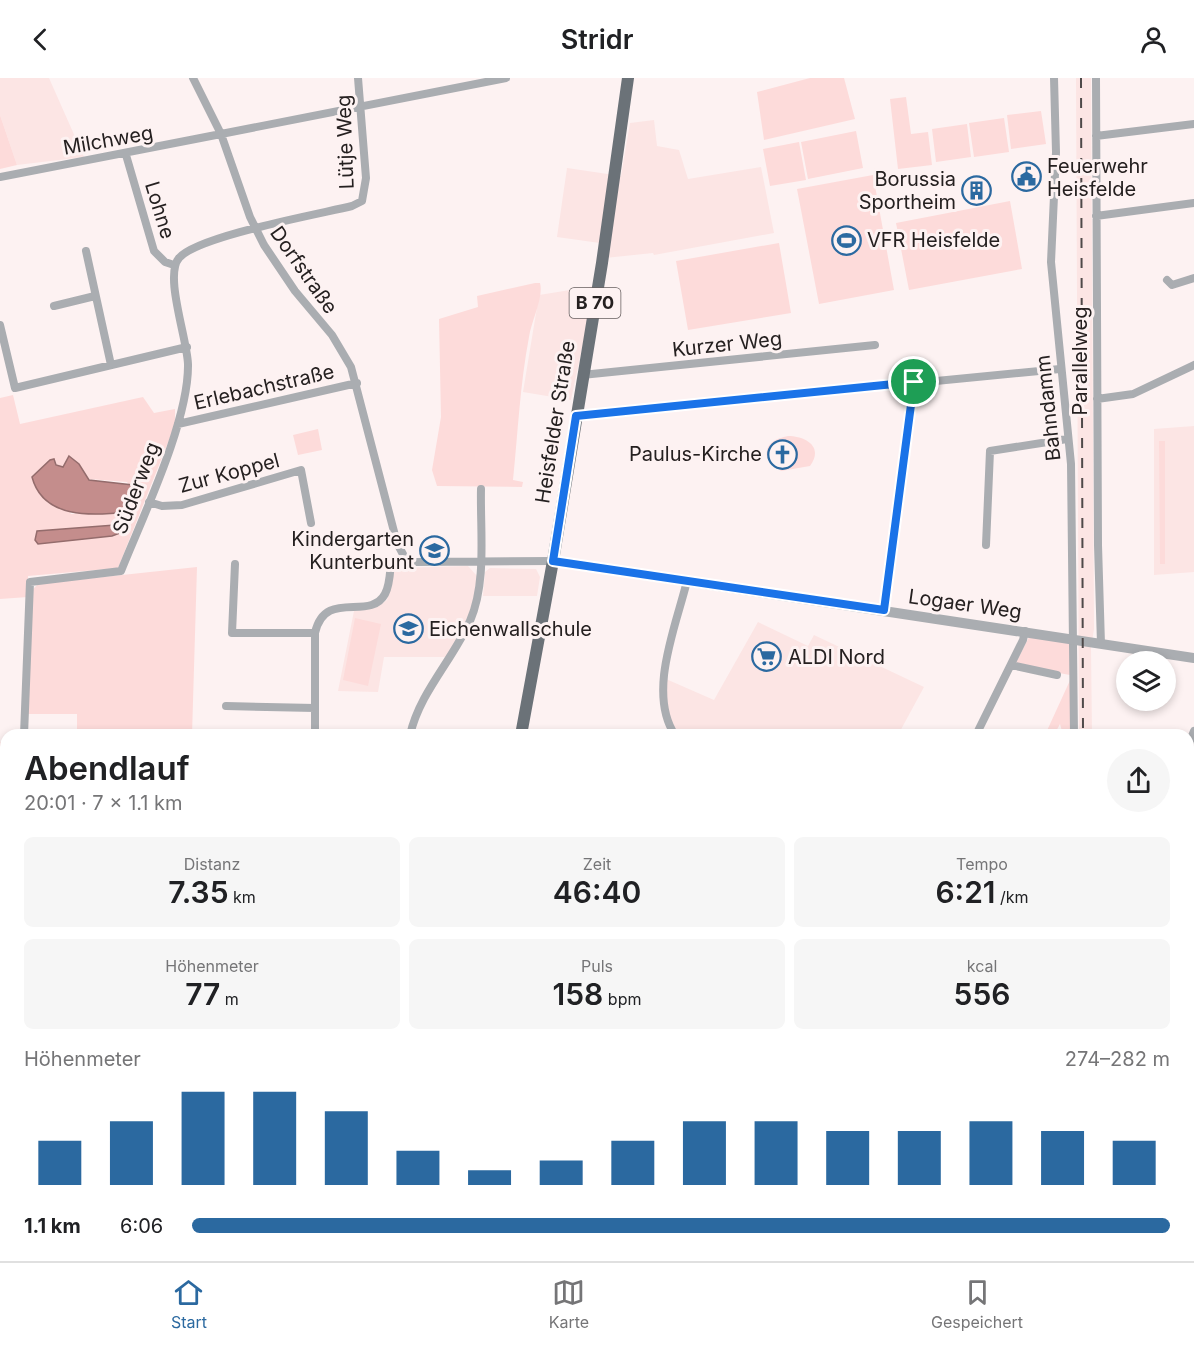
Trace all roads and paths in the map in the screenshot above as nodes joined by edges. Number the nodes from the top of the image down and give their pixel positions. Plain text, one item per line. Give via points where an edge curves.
1 (193, 78) edge
2 (358, 78) edge
3 (506, 78) edge
4 (628, 78) edge
5 (1054, 78) edge
6 (1096, 78) edge
7 (361, 105) junction
8 (1194, 124) edge
9 (221, 134) junction
10 (1096, 136) junction
11 (126, 155) junction
12 (0, 177) edge
13 (1194, 203) edge
14 (1096, 216) junction
15 (255, 228) junction
16 (86, 251) dead end
17 (174, 265) junction
18 (1194, 278) edge
19 (1167, 280) dead end
20 (95, 296) junction
21 (54, 306) dead end
22 (0, 325) edge
23 (875, 345) dead end
24 (187, 347) junction
25 (111, 365) junction
26 (1194, 366) edge
27 (1060, 369) junction
28 (582, 375) junction
29 (914, 382) junction
30 (357, 383) junction
31 (1097, 399) junction
32 (576, 416) junction
33 (178, 424) junction
34 (1067, 440) junction
35 (481, 489) dead end
36 (148, 502) junction
37 (311, 523) dead end
38 (986, 545) dead end
39 (405, 558) junction
40 (480, 561) junction
41 (553, 561) junction
42 (235, 564) dead end
43 (687, 581) junction
44 (884, 610) junction
45 (1025, 631) junction
46 (315, 633) junction
47 (1074, 639) junction
48 (1101, 644) junction
49 (1194, 658) edge
50 (1011, 665) junction
51 (1057, 675) dead end
52 (226, 706) dead end
53 (315, 708) junction
54 (24, 729) edge
55 (315, 729) edge
56 (412, 729) edge
57 (522, 729) edge
58 (672, 729) edge
59 (979, 729) edge
60 (1074, 729) edge

1 - 9 street, Dorfstraße
2 - 7 street, Lütje Weg
3 - 7 street
4 - 28 main road, Heisfelder Straße / B 70
5 - 27 street, Bahndamm via 1056,152 1051,262
6 - 10 street, Parallelweg
7 - 9 street
7 - 15 street, Lütje Weg via 366,178 362,201
8 - 10 street
9 - 11 street, Milchweg
9 - 15 street, Dorfstraße
10 - 14 street, Parallelweg
11 - 12 street, Milchweg
11 - 17 street, Lohne via 154,251
13 - 14 street
14 - 31 street, Parallelweg
15 - 17 street via 195,246
15 - 30 street, Dorfstraße via 274,262 345,355
16 - 20 street
17 - 24 street, Süderweg via 173,284
18 - 19 street via 1172,285
20 - 21 street
20 - 25 street
22 - 25 street via 15,388
23 - 28 street, Kurzer Weg
24 - 25 street
24 - 33 street, Süderweg via 188,367
26 - 31 street via 1133,394
27 - 29 street
27 - 34 street, Bahndamm
28 - 32 main road, Heisfelder Straße / B 70
29 - 32 street
29 - 44 street
30 - 33 street, Erlebachstraße
30 - 39 street, Dorfstraße via 397,543
31 - 48 street, Parallelweg
32 - 41 main road, Heisfelder Straße / B 70
33 - 36 street, Süderweg
34 - 38 street via 990,451
34 - 47 street, Bahndamm via 1071,464
35 - 40 street
36 - 37 street, Zur Koppel via 182,505 301,471
36 - 54 street, Süderweg via 121,571 30,582
39 - 40 street via 415,562
39 - 46 street via 391,562 387,591 377,603 331,610 319,620
40 - 41 street
40 - 56 street via 471,619 424,697
41 - 43 street, Logaer Weg
41 - 57 main road, Heisfelder Straße / B 70
42 - 46 street via 232,633
43 - 44 street, Logaer Weg
43 - 58 street via 663,680 664,713
44 - 45 street, Logaer Weg
45 - 47 street, Logaer Weg
45 - 50 street
46 - 53 street
47 - 48 street, Logaer Weg
47 - 60 street, Bahndamm
48 - 49 street, Logaer Weg
50 - 51 street
50 - 59 street
52 - 53 street
53 - 55 street

